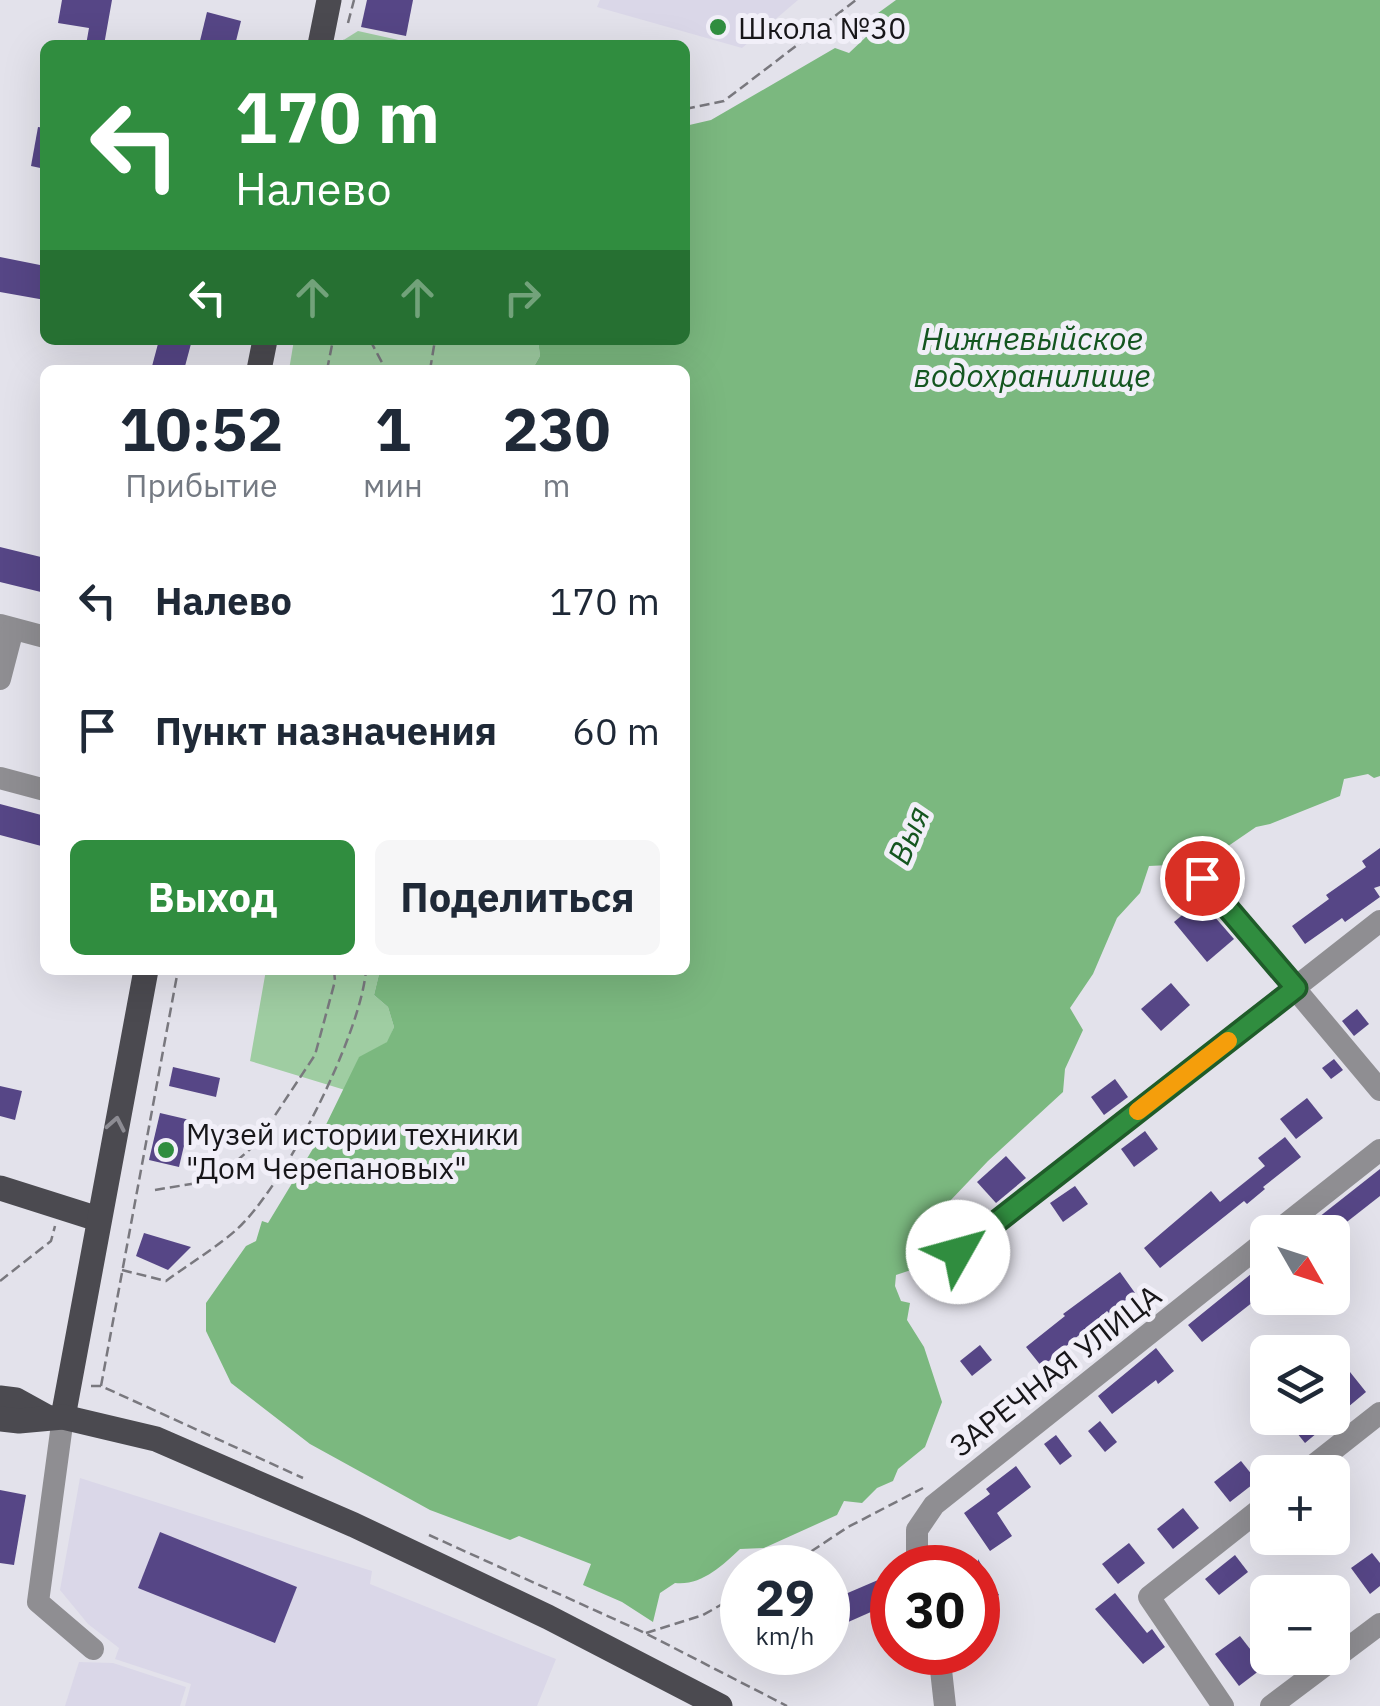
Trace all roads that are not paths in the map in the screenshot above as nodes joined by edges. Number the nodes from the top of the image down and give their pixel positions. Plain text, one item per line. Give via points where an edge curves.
1 (329, 0) edge
2 (331, 40) edge
3 (6, 627) edge
4 (40, 636) edge
5 (0, 679) edge
6 (0, 778) edge
7 (40, 789) edge
8 (1202, 878) dead end
9 (1380, 921) edge
10 (145, 975) edge
11 (1296, 988) junction
12 (1380, 1090) edge
13 (1380, 1150) edge
14 (0, 1188) edge
15 (1298, 1215) edge
16 (98, 1219) junction
17 (1250, 1253) edge
18 (927, 1276) dead end
19 (0, 1398) edge
20 (1380, 1413) edge
21 (54, 1416) junction
22 (0, 1419) edge
23 (1327, 1455) edge
24 (1250, 1516) edge
25 (917, 1545) edge
26 (1380, 1624) edge
27 (93, 1648) dead end
28 (942, 1675) edge
29 (720, 1706) edge
30 (945, 1706) edge
31 (1223, 1706) edge
32 (1271, 1706) edge

1 - 2 main road
3 - 4 street
3 - 5 street
6 - 7 street
8 - 11 street
9 - 11 street
16 -> 10 main road
11 - 12 street
11 - 18 street
13 - 15 street
14 - 16 main road
16 - 21 main road
17 - 25 street, ЗАРЕЧНАЯ УЛИЦА via 934,1505 917,1530
19 - 21 main road
20 - 23 street
21 - 22 main road
21 - 27 street via 38,1602
21 - 29 main road via 156,1439 372,1534
24 - 31 street via 1149,1597
26 - 32 street
28 - 30 street

